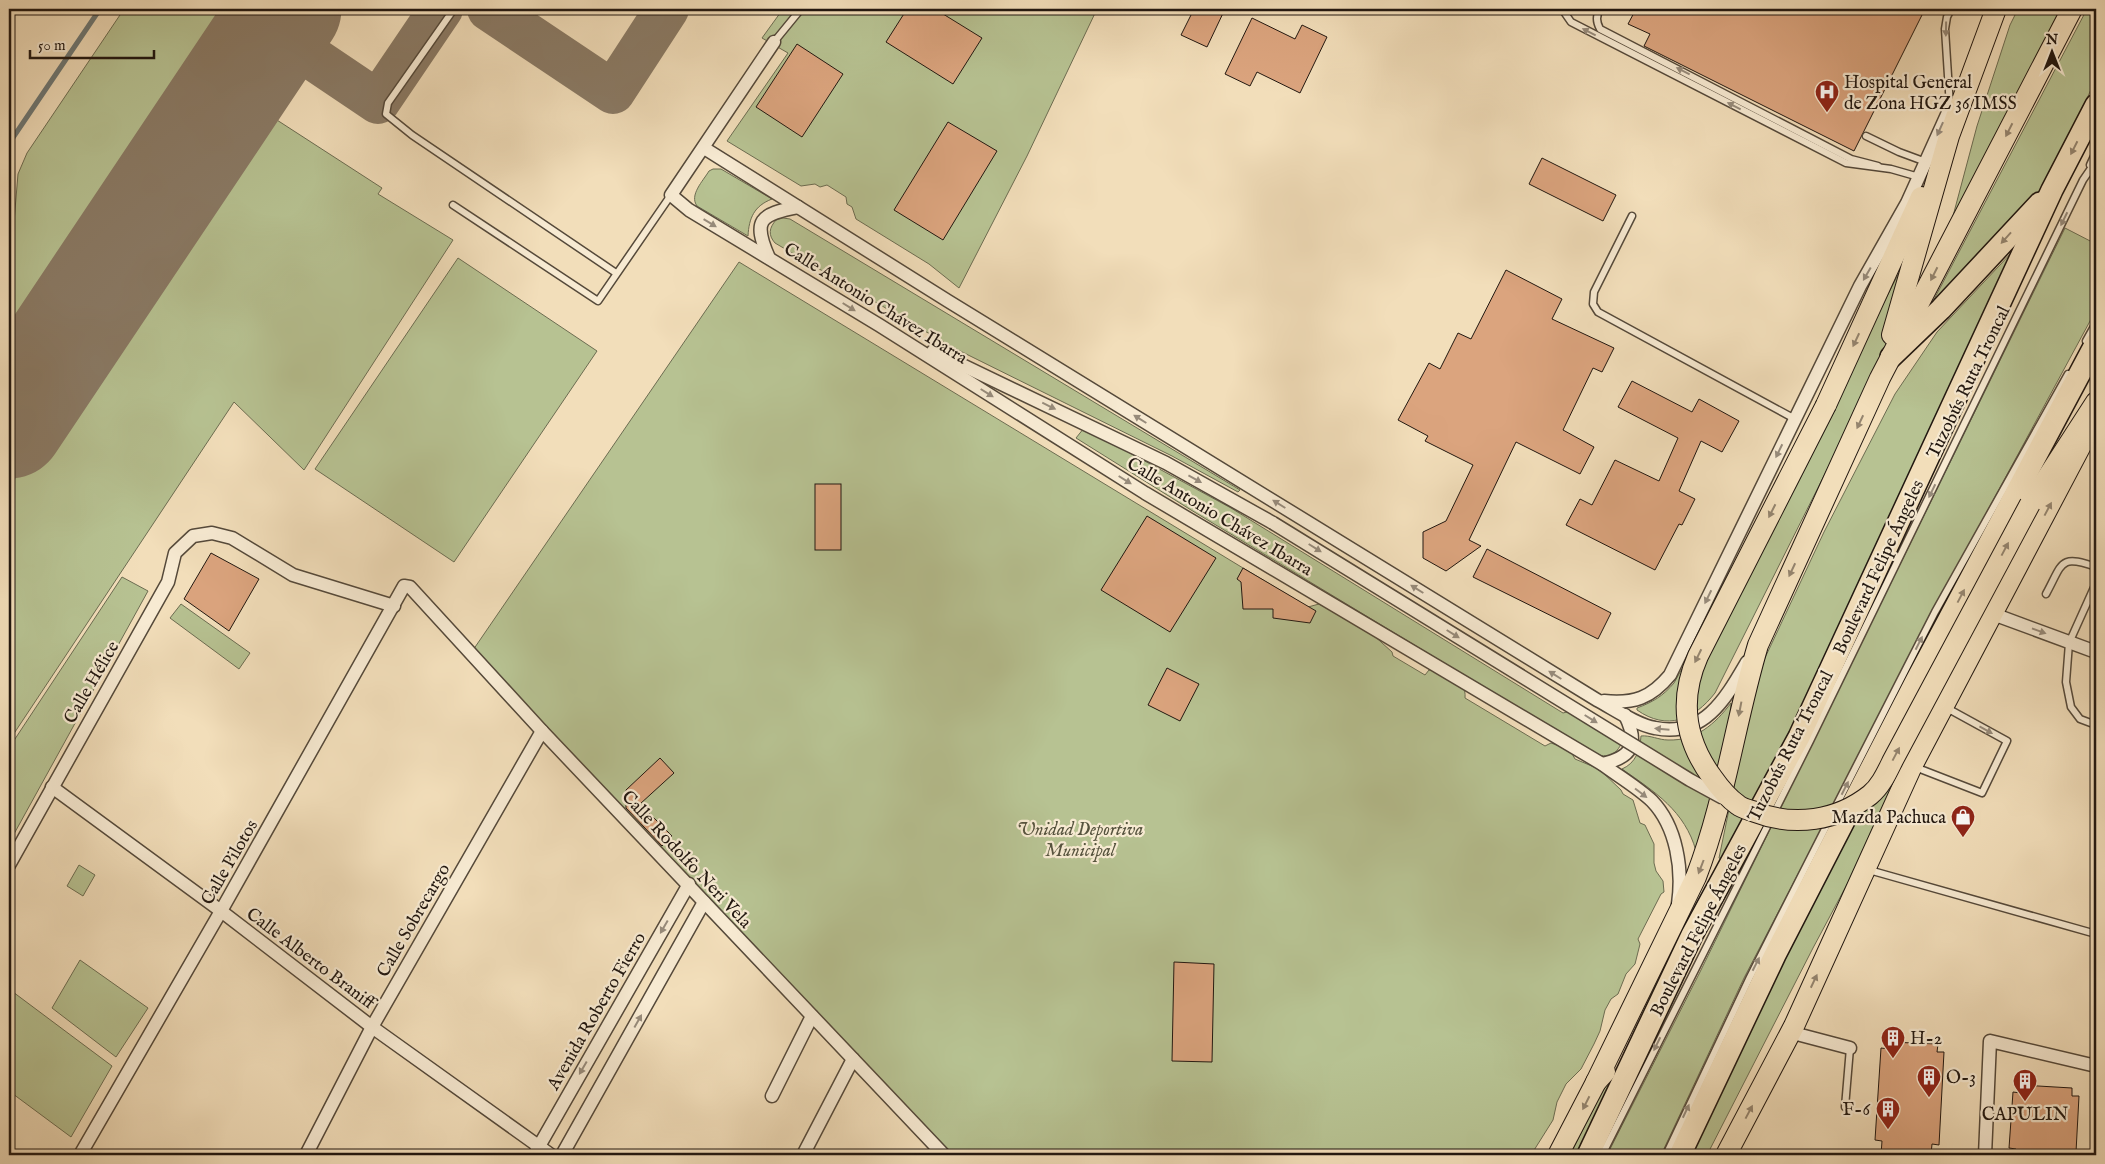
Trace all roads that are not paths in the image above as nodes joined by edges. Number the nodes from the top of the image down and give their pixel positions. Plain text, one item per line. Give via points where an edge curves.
1 (454, 9) edge
2 (801, 9) edge
3 (1562, 9) edge
4 (1600, 9) edge
5 (1951, 9) edge
6 (2072, 9) edge
7 (1993, 15) edge
8 (774, 42) joint
9 (2096, 92) edge
10 (1950, 107) junction
11 (2093, 111) edge
12 (1866, 136) dead end
13 (1949, 136) junction
14 (704, 148) junction
15 (2096, 152) edge
16 (2096, 161) edge
17 (1926, 162) junction
18 (1884, 169) junction
19 (1919, 177) junction
20 (2083, 180) junction
21 (2052, 190) junction
22 (671, 194) junction
23 (453, 205) dead end
24 (798, 206) junction
25 (1632, 216) dead end
26 (770, 258) junction
27 (616, 272) junction
28 (2096, 323) edge
29 (879, 325) junction
30 (2089, 346) edge
31 (1891, 357) junction
32 (2072, 365) dead end
33 (1880, 378) junction
34 (2096, 402) edge
35 (2096, 418) edge
36 (1795, 419) junction
37 (2053, 422) junction
38 (2045, 482) junction
39 (2096, 567) edge
40 (2096, 583) edge
41 (407, 586) joint
42 (2046, 594) dead end
43 (394, 606) junction
44 (1993, 614) junction
45 (2069, 643) junction
46 (1758, 645) junction
47 (2096, 652) edge
48 (1597, 700) junction
49 (1944, 706) junction
50 (1625, 715) junction
51 (2096, 725) edge
52 (542, 732) junction
53 (1602, 764) junction
54 (1912, 766) junction
55 (52, 787) junction
56 (1738, 806) junction
57 (9, 865) edge
58 (1865, 869) junction
59 (689, 884) junction
60 (704, 902) junction
61 (221, 911) junction
62 (1677, 915) junction
63 (2096, 934) edge
64 (812, 1016) junction
65 (1650, 1025) junction
66 (1794, 1026) junction
67 (372, 1027) junction
68 (1850, 1048) joint
69 (853, 1059) junction
70 (2096, 1066) edge
71 (1596, 1082) junction
72 (772, 1096) dead end
73 (1845, 1107) dead end
74 (536, 1150) edge
75 (80, 1155) edge
76 (306, 1155) edge
77 (551, 1155) edge
78 (562, 1155) edge
79 (803, 1155) edge
80 (944, 1155) edge
81 (1558, 1155) edge
82 (1588, 1155) edge
83 (1602, 1155) edge
84 (1666, 1155) edge
85 (1680, 1155) edge
86 (1726, 1155) edge
87 (1985, 1155) edge

1 - 27 lane via 388,103 386,114 412,135
2 - 8 lane
18 -> 3 lane via 1846,164 1571,22
18 -> 4 lane via 1851,159 1600,28 1597,22
5 -> 10 lane via 1945,29
6 -> 31 main road
7 - 10 street
7 - 13 main road
8 - 14 street
9 - 11 highway, Boulevard Felipe Ángeles
10 -> 17 street
11 -> 21 highway, Boulevard Felipe Ángeles
12 - 17 lane
13 - 33 main road
13 -> 56 main road, bridge via 1826,405 1691,672 1687,690 1688,724 1698,754 1720,788
14 - 22 street
14 - 24 street
15 - 20 lane
16 - 20 lane, Tuzobús Ruta Troncal
17 - 19 street
18 - 19 lane
19 -> 36 street via 1908,203 1860,286
20 -> 83 lane, Tuzobús Ruta Troncal via 1810,741
21 -> 31 highway via 1942,309
21 - 65 highway, Boulevard Felipe Ángeles via 1799,737 1692,935
22 -> 26 street, Calle Antonio Chávez Ibarra via 689,210
22 - 27 lane
23 - 27 lane via 598,301
24 - 26 street via 766,216 760,238
48 -> 24 street
25 - 36 lane via 1594,292 1593,304 1598,312
26 -> 29 street, Calle Antonio Chávez Ibarra
28 - 30 lane
29 -> 53 street, Calle Antonio Chávez Ibarra via 1145,493
29 -> 56 street, bridge via 1166,463 1273,523 1690,780
30 - 37 highway
31 - 33 main road
84 -> 32 lane via 1750,977 1935,612
33 -> 46 main road
34 - 38 main road
44 -> 35 main road
36 -> 48 street via 1670,675 1660,687 1638,700
37 - 38 main road via 2052,439 2041,459 2040,469
85 -> 37 highway via 1775,954
56 -> 38 main road, bridge via 1782,820 1811,820 1841,812 1871,794 1890,767 2030,504
39 - 42 lane via 2069,560 2061,566
40 - 45 lane
41 - 43 street, Calle Pilotos via 404,586
41 - 52 street, Calle Rodolfo Neri Vela
43 - 55 street, Calle Hélice via 293,575 232,538 212,533 193,536 175,553 168,582
43 - 61 street, Calle Pilotos
44 -> 45 street
44 - 49 main road
45 - 47 street
45 - 51 lane via 2066,682 2071,707 2080,719
46 -> 50 street via 1731,690 1701,721 1669,730 1654,728
46 -> 62 main road via 1706,852
48 - 50 street
49 - 54 main road
49 -> 54 lane via 2007,741 1982,793
50 - 53 street via 1632,731 1630,750 1616,761
52 - 59 street, Calle Rodolfo Neri Vela
52 - 67 street, Calle Sobrecargo
53 -> 62 street, Calle Antonio Chávez Ibarra via 1652,802 1672,834 1680,890
54 - 58 main road
55 - 57 street, Calle Hélice
55 - 61 street, Calle Alberto Braniff
58 - 63 lane
66 -> 58 main road
59 - 60 street, Calle Rodolfo Neri Vela
59 -> 74 street, Avenida Roberto Fierro
60 - 64 street, Calle Rodolfo Neri Vela
78 -> 60 street
61 - 67 street, Calle Alberto Braniff
61 - 75 street, Calle Pilotos
62 - 71 main road
64 - 69 street, Calle Rodolfo Neri Vela
64 - 72 street
65 - 71 main road, Boulevard Felipe Ángeles
65 - 82 highway, Boulevard Felipe Ángeles
66 - 68 street via 1793,1033
86 -> 66 main road
67 - 74 street, Calle Alberto Braniff
67 - 76 street, Calle Sobrecargo
68 - 73 lane
69 - 79 street
69 - 80 street, Calle Rodolfo Neri Vela
70 - 87 street via 1990,1042
71 -> 81 main road, Boulevard Felipe Ángeles
74 - 77 street, Calle Alberto Braniff

